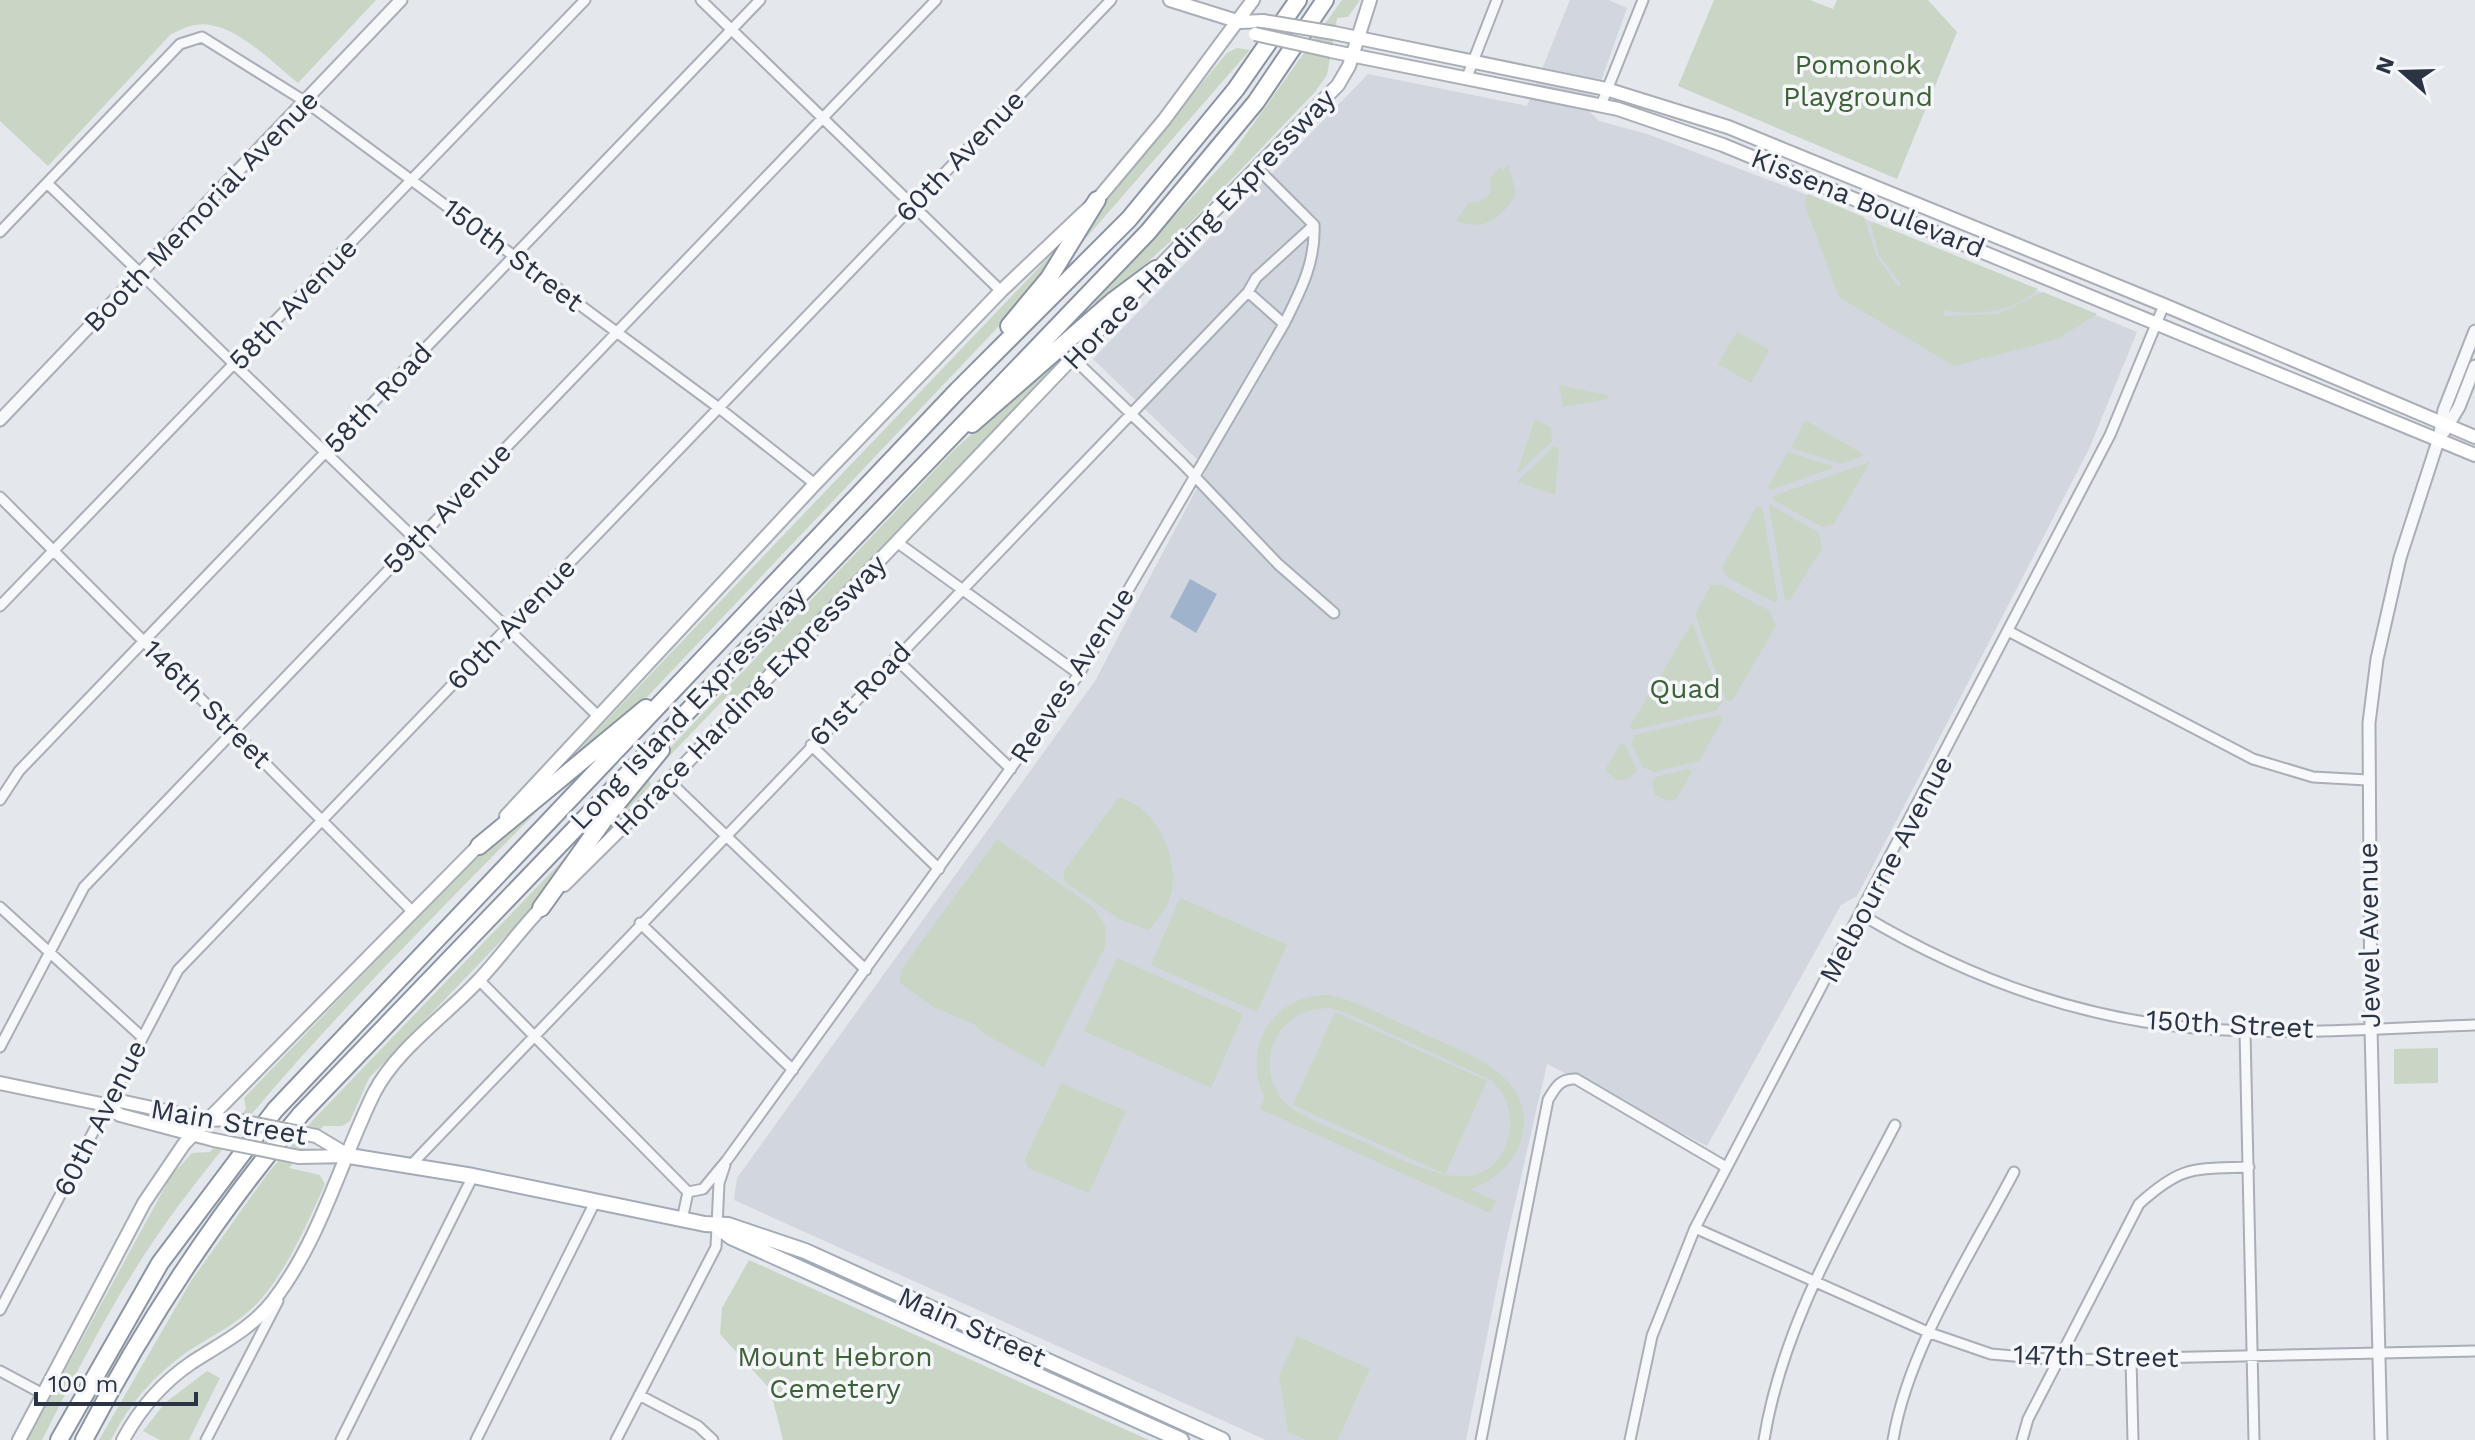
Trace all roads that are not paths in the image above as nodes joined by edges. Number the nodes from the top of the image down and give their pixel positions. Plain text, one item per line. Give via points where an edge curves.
1 (401, 0) edge
2 (585, 0) edge
3 (701, 0) edge
4 (760, 0) edge
5 (936, 0) edge
6 (1111, 0) edge
7 (1170, 0) edge
8 (1253, 0) edge
9 (1298, 0) edge
10 (1325, 0) edge
11 (1370, 0) edge
12 (1497, 0) edge
13 (1643, 0) edge
14 (1240, 22) junction
15 (731, 30) junction
16 (1357, 38) junction
17 (1352, 55) junction
18 (1472, 59) junction
19 (1467, 77) junction
20 (1606, 89) junction
21 (306, 102) junction
22 (1601, 105) junction
23 (822, 118) junction
24 (1257, 168) junction
25 (412, 180) junction
26 (47, 183) junction
27 (1097, 200) junction
28 (912, 205) junction
29 (1314, 225) junction
30 (0, 232) edge
31 (514, 256) junction
32 (1156, 269) junction
33 (141, 273) junction
34 (1001, 291) junction
35 (1248, 292) junction
36 (2164, 305) junction
37 (2158, 322) junction
38 (1284, 324) junction
39 (2475, 331) edge
40 (617, 332) junction
41 (1074, 359) junction
42 (236, 364) junction
43 (2475, 366) edge
44 (957, 391) junction
45 (719, 408) junction
46 (1131, 413) junction
47 (0, 420) edge
48 (2445, 424) junction
49 (2475, 437) edge
50 (2439, 438) junction
51 (327, 451) junction
52 (932, 453) junction
53 (2475, 455) edge
54 (1194, 477) junction
55 (815, 484) junction
56 (0, 497) edge
57 (418, 539) junction
58 (898, 543) junction
59 (53, 550) junction
60 (962, 588) junction
61 (0, 606) edge
62 (1334, 613) dead end
63 (509, 626) junction
64 (2010, 632) junction
65 (144, 641) junction
66 (895, 658) junction
67 (1079, 674) junction
68 (686, 678) junction
69 (706, 689) junction
70 (598, 716) junction
71 (233, 731) junction
72 (811, 745) junction
73 (1011, 769) junction
74 (2367, 780) junction
75 (669, 781) junction
76 (0, 800) edge
77 (322, 821) junction
78 (725, 834) junction
79 (479, 846) junction
80 (939, 869) junction
81 (0, 907) edge
82 (541, 908) junction
83 (413, 912) junction
84 (1862, 915) junction
85 (640, 923) junction
86 (48, 951) junction
87 (866, 970) junction
88 (479, 980) junction
89 (2475, 1025) edge
90 (2371, 1028) junction
91 (2245, 1031) junction
92 (534, 1034) junction
93 (142, 1037) junction
94 (0, 1047) edge
95 (793, 1070) junction
96 (0, 1083) edge
97 (106, 1105) junction
98 (207, 1120) junction
99 (1895, 1125) dead end
100 (195, 1132) junction
101 (349, 1156) junction
102 (727, 1160) junction
103 (410, 1166) junction
104 (1726, 1167) junction
105 (2249, 1167) junction
106 (2014, 1172) dead end
107 (473, 1176) junction
108 (688, 1192) junction
109 (595, 1202) junction
110 (682, 1220) junction
111 (717, 1226) junction
112 (1695, 1228) junction
113 (291, 1275) junction
114 (1815, 1282) junction
115 (0, 1310) edge
116 (1930, 1333) junction
117 (2475, 1351) edge
118 (2379, 1353) junction
119 (2253, 1356) junction
120 (2131, 1359) junction
121 (2058, 1360) junction
122 (0, 1371) edge
123 (43, 1394) junction
124 (639, 1395) junction
125 (128, 1438) edge
126 (19, 1440) edge
127 (59, 1440) edge
128 (84, 1440) edge
129 (206, 1440) edge
130 (341, 1440) edge
131 (476, 1440) edge
132 (616, 1440) edge
133 (713, 1440) edge
134 (1181, 1440) edge
135 (1222, 1440) edge
136 (1481, 1440) edge
137 (1630, 1440) edge
138 (1764, 1440) edge
139 (1893, 1440) edge
140 (2022, 1440) edge
141 (2133, 1440) edge
142 (2254, 1440) edge
143 (2381, 1440) edge

1 - 21 street, Booth Memorial Avenue
2 - 25 street, 58th Avenue
3 - 15 street
4 - 15 street, 58th Road
5 - 23 street, 59th Avenue
6 - 28 street, 60th Avenue
7 - 14 main road, Kissena Boulevard
8 - 14 main road
9 - 44 highway, Long Island Expressway via 1236,89 1129,219
10 - 52 highway, Long Island Expressway via 1256,102 1148,232
11 - 16 main road, Horace Harding Expressway
12 - 18 street
13 - 20 street
14 - 16 main road, Kissena Boulevard, bridge via 1263,21
14 - 17 main road, Kissena Boulevard, bridge via 1255,34
14 - 27 main road
15 - 23 street
15 - 31 street, 58th Road
16 - 17 main road, Horace Harding Expressway
16 - 18 main road, Kissena Boulevard
17 - 19 main road, Kissena Boulevard
17 - 24 main road, Horace Harding Expressway via 1338,85
18 - 19 street
18 - 20 main road, Kissena Boulevard
19 - 22 main road, Kissena Boulevard
20 - 22 street
20 - 36 main road, Kissena Boulevard via 1728,127
21 - 25 street, 150th Street
21 - 26 street, 150th Street via 202,37 180,44
21 - 33 street, Booth Memorial Avenue
22 - 37 main road, Kissena Boulevard via 1744,153
23 - 28 street
23 - 40 street, 59th Avenue
24 - 29 street
24 - 32 main road, Horace Harding Expressway
25 - 31 street, 150th Street
25 - 42 street, 58th Avenue
26 - 30 street
26 - 33 street
27 - 34 main road
27 - 44 highway via 1049,278
28 - 34 street
28 - 45 street, 60th Avenue
29 - 35 street, 61st Road via 1256,278
29 - 38 street, Reeves Avenue via 1306,278
31 - 40 street, 150th Street
31 - 51 street, 58th Road
32 - 41 main road, Horace Harding Expressway
32 - 52 highway
33 - 42 street
33 - 47 street, Booth Memorial Avenue
34 - 55 main road
35 - 38 street
35 - 46 street, 61st Road
36 - 37 street, Melbourne Avenue
36 - 48 main road, Kissena Boulevard
37 - 50 main road, Kissena Boulevard
37 - 64 street, Melbourne Avenue via 2110,435
38 - 54 street, Reeves Avenue
39 - 48 street, Jewel Avenue
40 - 45 street, 150th Street
40 - 57 street, 59th Avenue
41 - 46 street
41 - 58 main road, Horace Harding Expressway
42 - 51 street
42 - 59 street, 58th Avenue
43 - 48 street, Jewel Avenue
44 - 68 highway, Long Island Expressway
45 - 55 street, 150th Street
45 - 63 street, 60th Avenue
46 - 54 street
46 - 60 street, 61st Road
48 - 49 main road, Kissena Boulevard
48 - 50 street, Jewel Avenue
50 - 53 main road, Kissena Boulevard
50 - 74 street, Jewel Avenue via 2386,612 2372,691
51 - 57 street
51 - 65 street, 58th Road
52 - 69 highway, Long Island Expressway
54 - 62 street
54 - 67 street, Reeves Avenue
55 - 70 main road
56 - 59 street, 146th Street
57 - 63 street
57 - 71 street, 59th Avenue
58 - 60 street
58 - 75 main road, Horace Harding Expressway
59 - 61 street, 58th Avenue
59 - 65 street, 146th Street
60 - 66 street, 61st Road
60 - 67 street
63 - 70 street
63 - 77 street, 60th Avenue
64 - 74 street via 2253,759 2313,777
64 - 84 street, Melbourne Avenue
65 - 71 street, 146th Street
65 - 76 street, 58th Road via 19,771
66 - 72 street, 61st Road
66 - 73 street
67 - 73 street, Reeves Avenue
68 - 79 highway
68 - 127 highway, Long Island Expressway via 259,1128 160,1263
69 - 82 highway
69 - 128 highway, Long Island Expressway via 286,1131 182,1270
70 - 79 main road
71 - 77 street, 146th Street
71 - 86 street, 59th Avenue via 84,887
72 - 78 street, 61st Road
72 - 80 street
73 - 80 street, Reeves Avenue
74 - 90 street, Jewel Avenue
75 - 78 street
75 - 82 main road, Horace Harding Expressway
77 - 83 street, 146th Street
77 - 93 street, 60th Avenue via 178,970
78 - 85 street, 61st Road
78 - 87 street
79 - 83 main road
80 - 87 street, Reeves Avenue
81 - 86 street
82 - 88 main road, Horace Harding Expressway
83 - 98 main road
84 - 91 street, 150th Street via 1955,965 2039,998 2157,1024
84 - 104 street, Melbourne Avenue
85 - 92 street, 61st Road
85 - 95 street
86 - 93 street
86 - 94 street, 59th Avenue
87 - 95 street, Reeves Avenue
88 - 92 street
88 - 101 main road, Horace Harding Expressway via 387,1072
89 - 90 street, 150th Street
90 - 91 street, 150th Street
90 - 118 street, Jewel Avenue
91 - 105 street
92 - 103 street, 61st Road
92 - 108 street
93 - 97 street, 60th Avenue
95 - 102 street, Reeves Avenue
96 - 97 main road, Main Street
97 - 98 main road, Main Street via 120,1101
97 - 100 main road, Main Street via 120,1115
97 - 115 street, 60th Avenue
98 - 100 main road
98 - 101 main road, Main Street, bridge via 230,1119 316,1136
99 - 114 street
100 - 101 main road, Main Street, bridge via 299,1157
100 - 123 main road via 144,1203
101 - 103 main road, Main Street
101 - 113 main road, Horace Harding Expressway
102 - 108 street, Reeves Avenue via 703,1189
102 - 111 street, Reeves Avenue via 719,1183
103 - 107 main road, Main Street
104 - 112 street, Melbourne Avenue
104 - 136 street via 1576,1079 1561,1081 1548,1100
105 - 119 street
105 - 121 street via 2195,1169 2167,1179 2139,1204
106 - 116 street
107 - 109 main road, Main Street
107 - 130 street
108 - 110 street
109 - 110 main road, Main Street
109 - 131 street
110 - 111 main road, Main Street
111 - 124 street, Reeves Avenue via 716,1247
111 - 134 main road, Main Street via 731,1237
111 - 135 main road, Main Street via 736,1227 805,1251
112 - 114 street, 147th Street
112 - 137 street, Melbourne Avenue via 1652,1336
113 - 125 main road, Horace Harding Expressway via 252,1322 166,1383 141,1410
113 - 129 street
114 - 116 street, 147th Street
114 - 138 street via 1775,1385
116 - 121 street, 147th Street via 1991,1354
116 - 139 street via 1898,1410
117 - 118 street, 147th Street
118 - 119 street, 147th Street
118 - 143 street, Jewel Avenue
119 - 120 street, 147th Street
119 - 142 street
120 - 121 street, 147th Street
120 - 141 street
121 - 140 street
122 - 123 street
123 - 126 main road
124 - 132 street, Reeves Avenue
124 - 133 street via 698,1426

